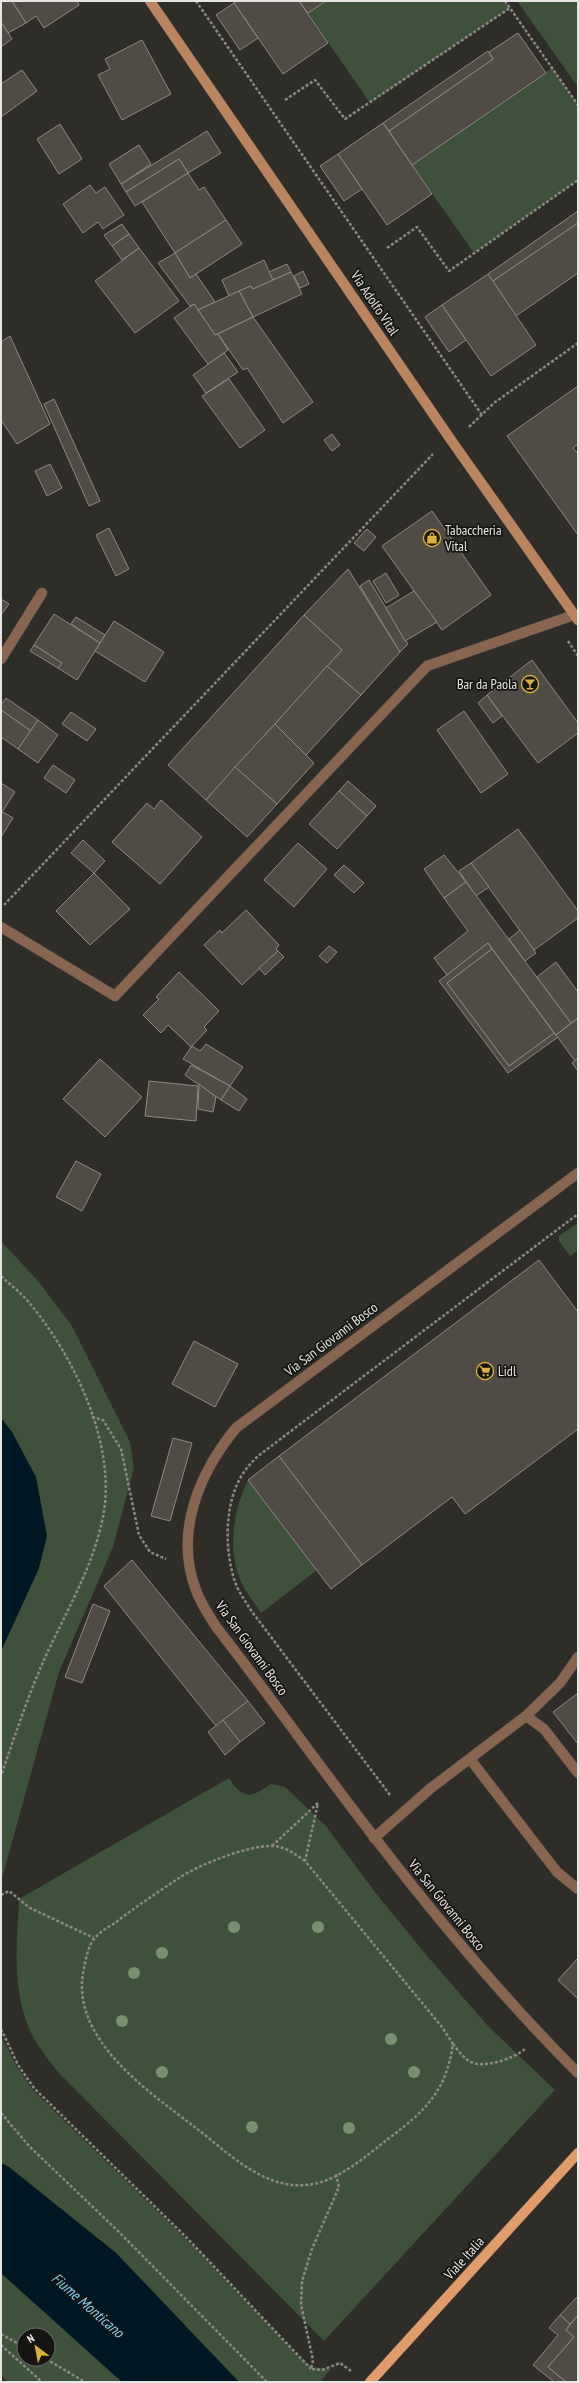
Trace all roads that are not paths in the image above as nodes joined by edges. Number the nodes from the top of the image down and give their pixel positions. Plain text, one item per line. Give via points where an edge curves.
1 (150, 1) edge
2 (42, 593) dead end
3 (576, 617) edge
4 (1, 659) edge
5 (1, 927) edge
6 (578, 1173) edge
7 (578, 1657) edge
8 (526, 1716) junction
9 (470, 1759) junction
10 (578, 1773) edge
11 (374, 1838) junction
12 (578, 1889) edge
13 (578, 2073) edge
14 (578, 2153) edge
15 (370, 2382) edge

1 - 3 street, Via Adolfo Vital via 451,440
2 - 4 street
3 - 5 street via 427,666 115,996
6 - 11 street, Via San Giovanni Bosco via 236,1428 212,1460 200,1487 189,1532 188,1551 196,1590 217,1628
7 - 8 street via 560,1683
8 - 9 street
8 - 10 street via 544,1729
9 - 11 street
9 - 12 street via 557,1872
11 - 13 street, Via San Giovanni Bosco via 449,1931 541,2036
14 - 15 main road, Viale Italia

